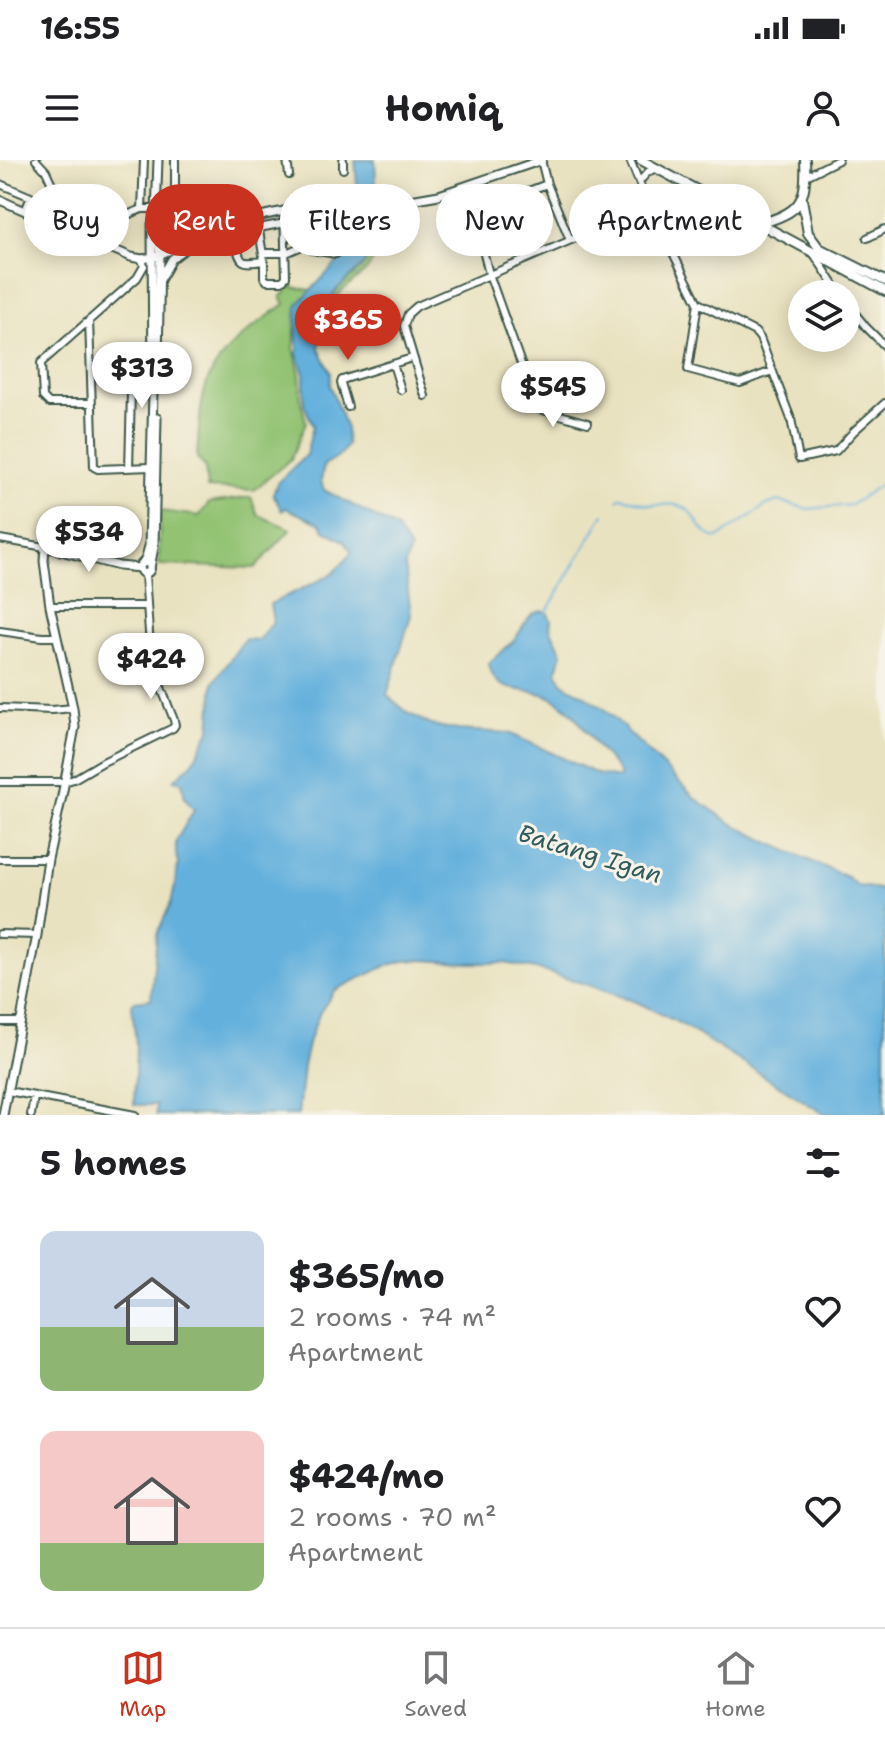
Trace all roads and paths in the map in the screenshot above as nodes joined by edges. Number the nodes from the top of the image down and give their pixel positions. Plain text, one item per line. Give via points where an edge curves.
1 (36, 160) edge
2 (144, 160) edge
3 (158, 160) edge
4 (175, 160) edge
5 (286, 160) edge
6 (343, 160) edge
7 (541, 160) edge
8 (630, 160) edge
9 (641, 160) edge
10 (805, 160) edge
11 (838, 160) edge
12 (656, 166) edge
13 (343, 169) dead end
14 (289, 175) dead end
15 (806, 176) junction
16 (639, 182) junction
17 (0, 184) edge
18 (52, 184) edge
19 (157, 184) edge
20 (174, 184) edge
21 (475, 184) edge
22 (547, 184) edge
23 (688, 184) edge
24 (24, 194) edge
25 (553, 198) edge
26 (802, 199) junction
27 (0, 200) edge
28 (142, 209) junction
29 (145, 210) edge
30 (24, 211) edge
31 (129, 214) edge
32 (771, 220) edge
33 (885, 229) edge
34 (771, 231) edge
35 (569, 238) edge
36 (867, 238) dead end
37 (569, 240) edge
38 (280, 254) edge
39 (814, 254) junction
40 (129, 256) edge
41 (157, 256) junction
42 (176, 256) edge
43 (239, 256) edge
44 (286, 256) edge
45 (484, 256) edge
46 (264, 257) junction
47 (142, 259) junction
48 (489, 274) junction
49 (137, 278) junction
50 (831, 280) edge
51 (885, 281) edge
52 (159, 283) junction
53 (885, 291) edge
54 (154, 298) junction
55 (698, 303) junction
56 (860, 319) edge
57 (89, 320) junction
58 (885, 346) edge
59 (412, 358) junction
60 (393, 364) junction
61 (772, 371) junction
62 (401, 390) dead end
63 (153, 391) junction
64 (425, 396) dead end
65 (92, 403) junction
66 (885, 403) edge
67 (348, 407) dead end
68 (588, 423) dead end
69 (151, 467) junction
70 (129, 468) junction
71 (0, 539) edge
72 (45, 547) junction
73 (144, 568) junction
74 (50, 606) junction
75 (147, 606) junction
76 (0, 631) edge
77 (56, 637) junction
78 (0, 708) edge
79 (73, 708) junction
80 (0, 782) edge
81 (64, 782) junction
82 (0, 859) edge
83 (48, 859) junction
84 (0, 934) edge
85 (37, 935) junction
86 (0, 1022) edge
87 (20, 1022) junction
88 (8, 1091) junction
89 (34, 1097) junction
90 (3, 1115) edge
91 (31, 1115) edge
92 (135, 1115) edge

1 - 18 street
2 - 28 street
3 - 19 street
4 - 20 street
5 - 14 street
6 - 13 street
7 - 21 street
7 - 22 street
8 - 16 street
9 - 12 main road
10 - 15 main road
11 - 15 street
12 - 16 street
12 - 23 main road
15 - 26 main road
16 - 55 street
17 - 24 street
25 - 35 street
26 - 32 main road via 785,216
26 - 51 main road via 808,233 819,248
27 - 30 street
28 - 29 street
28 - 31 street
33 - 36 street
34 - 39 main road
37 - 48 street
38 - 46 street
39 - 50 street
39 - 53 main road
40 - 47 street
41 - 47 street
41 - 49 street
41 - 52 street
41 - 54 street
42 - 52 street
43 - 46 street via 246,263
44 - 46 street via 282,281 265,279
45 - 48 street
47 - 49 street
48 - 59 street via 408,314 404,326
48 - 68 street via 524,372 525,405
49 - 54 street
49 - 57 street
52 - 73 street via 155,531 153,554
54 - 63 street
55 - 61 street via 755,332
55 - 61 street via 688,369 740,383
56 - 58 street
57 - 65 street
57 - 65 street via 41,363 40,370 45,401
59 - 60 street
59 - 64 street
60 - 62 street
60 - 67 street via 342,380
61 - 66 street via 791,419 799,459 836,451
63 - 69 street
63 - 70 street via 131,392
65 - 70 street via 94,467
69 - 70 street
69 - 73 street
71 - 72 street
72 - 73 street
72 - 74 street
73 - 75 street
74 - 75 street
74 - 77 street
75 - 81 street via 151,662 175,725
76 - 77 street
77 - 79 street
78 - 79 street
79 - 81 street via 75,727
80 - 81 street
81 - 83 street
82 - 83 street
83 - 85 street
84 - 85 street
85 - 87 street
86 - 87 street
87 - 88 street
88 - 89 street
88 - 90 street
89 - 91 street
89 - 92 street

